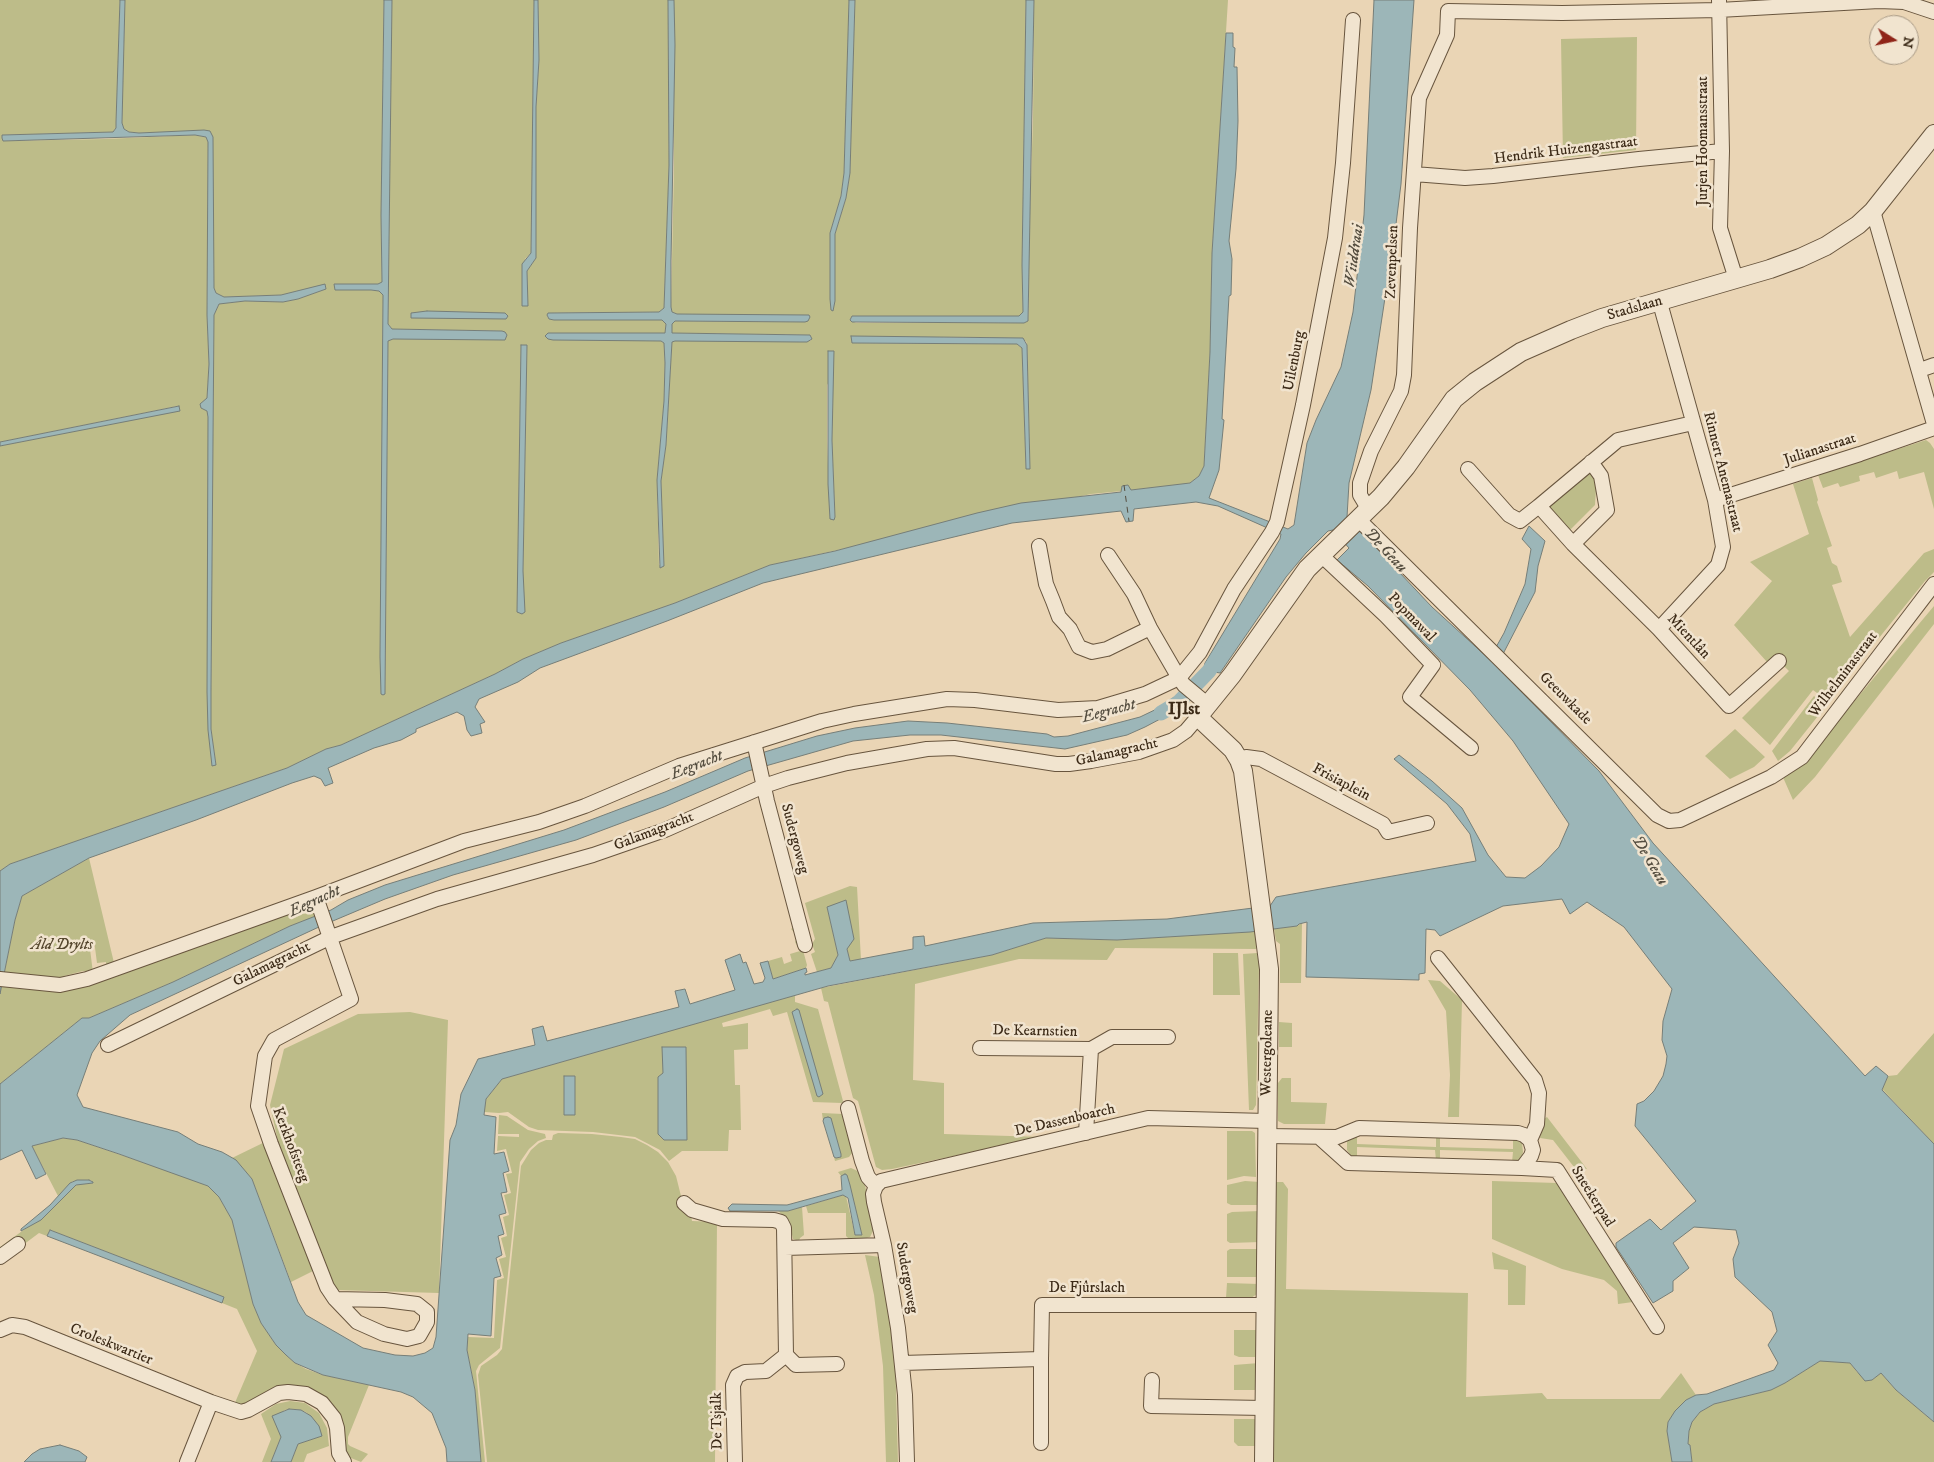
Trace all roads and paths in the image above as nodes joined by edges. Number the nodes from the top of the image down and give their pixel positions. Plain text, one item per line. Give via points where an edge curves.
1 (1719, 5) edge
2 (1934, 12) edge
3 (1353, 20) dead end
4 (1934, 134) edge
5 (1722, 151) junction
6 (1414, 174) junction
7 (1873, 211) junction
8 (1736, 279) junction
9 (1660, 303) junction
10 (1934, 365) edge
11 (1920, 370) junction
12 (1693, 423) junction
13 (1934, 424) edge
14 (1934, 428) edge
15 (1591, 462) junction
16 (1468, 469) dead end
17 (1715, 500) junction
18 (1539, 506) junction
19 (1361, 518) junction
20 (1573, 544) junction
21 (1039, 546) dead end
22 (1326, 551) junction
23 (1108, 555) dead end
24 (1934, 584) edge
25 (1150, 628) junction
26 (1659, 629) junction
27 (1779, 661) dead end
28 (1182, 682) junction
29 (1203, 707) junction
30 (755, 747) junction
31 (1471, 748) dead end
32 (1239, 760) junction
33 (1771, 777) joint
34 (764, 786) junction
35 (1427, 823) dead end
36 (319, 904) junction
37 (329, 932) junction
38 (805, 945) dead end
39 (1438, 958) dead end
40 (3, 980) edge
41 (1168, 1037) dead end
42 (108, 1045) dead end
43 (980, 1048) dead end
44 (1091, 1049) junction
45 (848, 1108) dead end
46 (1267, 1129) junction
47 (1086, 1133) junction
48 (1319, 1138) junction
49 (1530, 1140) junction
50 (1522, 1168) junction
51 (876, 1186) junction
52 (684, 1203) dead end
53 (18, 1244) dead end
54 (884, 1245) junction
55 (785, 1248) junction
56 (0, 1257) edge
57 (335, 1299) junction
58 (1266, 1304) junction
59 (1657, 1327) dead end
60 (0, 1330) edge
61 (786, 1355) junction
62 (1041, 1359) junction
63 (902, 1363) junction
64 (837, 1364) dead end
65 (1152, 1380) dead end
66 (211, 1402) junction
67 (1264, 1408) junction
68 (1041, 1443) dead end
69 (187, 1462) edge
70 (344, 1462) edge
71 (735, 1462) edge
72 (906, 1462) edge
73 (1264, 1462) edge

1 - 2 street via 1879,1 1904,2
1 - 5 street, Jurjen Hoomansstraat
1 - 6 street, Zevenpelsen via 1562,13 1448,11 1447,35 1419,98
3 - 28 street, Uilenburg via 1335,238 1304,405 1275,527 1234,590
4 - 7 street, Stadslaan
5 - 6 street, Hendrik Huizengastraat via 1493,176 1465,178
5 - 8 street, Jurjen Hoomansstraat via 1720,228
6 - 19 street, Zevenpelsen via 1404,375 1401,390 1360,483
7 - 8 street, Stadslaan via 1826,246
7 - 11 street
8 - 9 street, Stadslaan
9 - 12 street, Rinnert Anemastraat
9 - 19 street, Stadslaan via 1602,318 1551,338 1521,352 1475,382 1454,399 1406,467
10 - 11 street
11 - 13 street
12 - 15 street via 1618,440
12 - 17 street, Rinnert Anemastraat
14 - 17 street, Julianastraat
15 - 18 street
15 - 20 street via 1602,476 1607,510
16 - 18 street via 1509,515 1520,522
17 - 26 street, Rinnert Anemastraat via 1723,547 1718,565
18 - 20 street, Mientlân
19 - 22 street, Galamagracht
19 - 33 street, Geeuwkade via 1657,815 1669,821 1680,820
20 - 26 street, Mientlân
21 - 25 street via 1046,584 1059,617 1079,647 1092,652 1107,649
22 - 29 street, Galamagracht via 1307,568 1232,675
22 - 31 street, Popmawal via 1433,664 1410,697
23 - 25 street via 1134,594
24 - 33 street, Wilhelminastraat via 1802,757
25 - 28 street
26 - 27 street, Mientlân via 1729,706
28 - 29 street
28 - 30 street via 1098,708 1058,710 947,699 854,714
29 - 32 street, Westergoleane
29 - 34 street, Galamagracht via 1186,731 1173,740 1139,752 1091,761 1056,764 954,748 927,749 847,763
30 - 34 street, Sudergoweg
30 - 36 street via 679,766 539,822 464,840
32 - 35 street, Frisiaplein via 1246,757 1262,759 1383,824 1388,832
32 - 46 street, Westergoleane via 1269,969
34 - 37 street, Galamagracht via 665,830 593,855
34 - 38 street, Sudergoweg
36 - 37 street, Kerkhofsteeg
36 - 40 street via 60,985
37 - 42 street, Galamagracht
37 - 57 street, Kerkhofsteeg via 351,998 274,1040 265,1056 258,1106 327,1287
39 - 49 street via 1535,1080 1539,1093 1537,1124
41 - 44 street, De Kearnstien via 1112,1037
43 - 44 street, De Kearnstien
44 - 47 street, De Kearnstien
45 - 51 street via 862,1161 868,1177
46 - 47 street, De Dassenboarch via 1148,1118
46 - 48 street, De Dassenboarch
46 - 58 street, Westergoleane
47 - 51 street, De Dassenboarch via 888,1179
48 - 49 street, De Dassenboarch via 1337,1137 1359,1128 1518,1133
48 - 50 street via 1348,1163
49 - 50 street via 1533,1150
50 - 59 street, Sneekerpad via 1557,1170
51 - 54 street, Sudergoweg via 874,1202
52 - 55 street via 692,1210 723,1219 781,1222
53 - 56 street
54 - 55 street
54 - 63 street, Sudergoweg
55 - 61 street
57 - 57 street, Kerkhofsteeg via 357,1322 384,1334 407,1339 419,1336 427,1322 427,1312 417,1304
58 - 62 street, De Fjûrslach via 1042,1305
58 - 67 street, Westergoleane
60 - 66 street, Croleskwartier via 12,1325 25,1327
61 - 64 street via 796,1365
61 - 71 street, De Tsjalk via 766,1371 745,1372 737,1376 733,1385
62 - 63 street
62 - 68 street
63 - 72 street, Sudergoweg
65 - 67 street via 1151,1406
66 - 69 street
66 - 70 street, Croleskwartier via 240,1412 279,1393 297,1392 314,1398 334,1418 339,1453
67 - 73 street, Westergoleane

